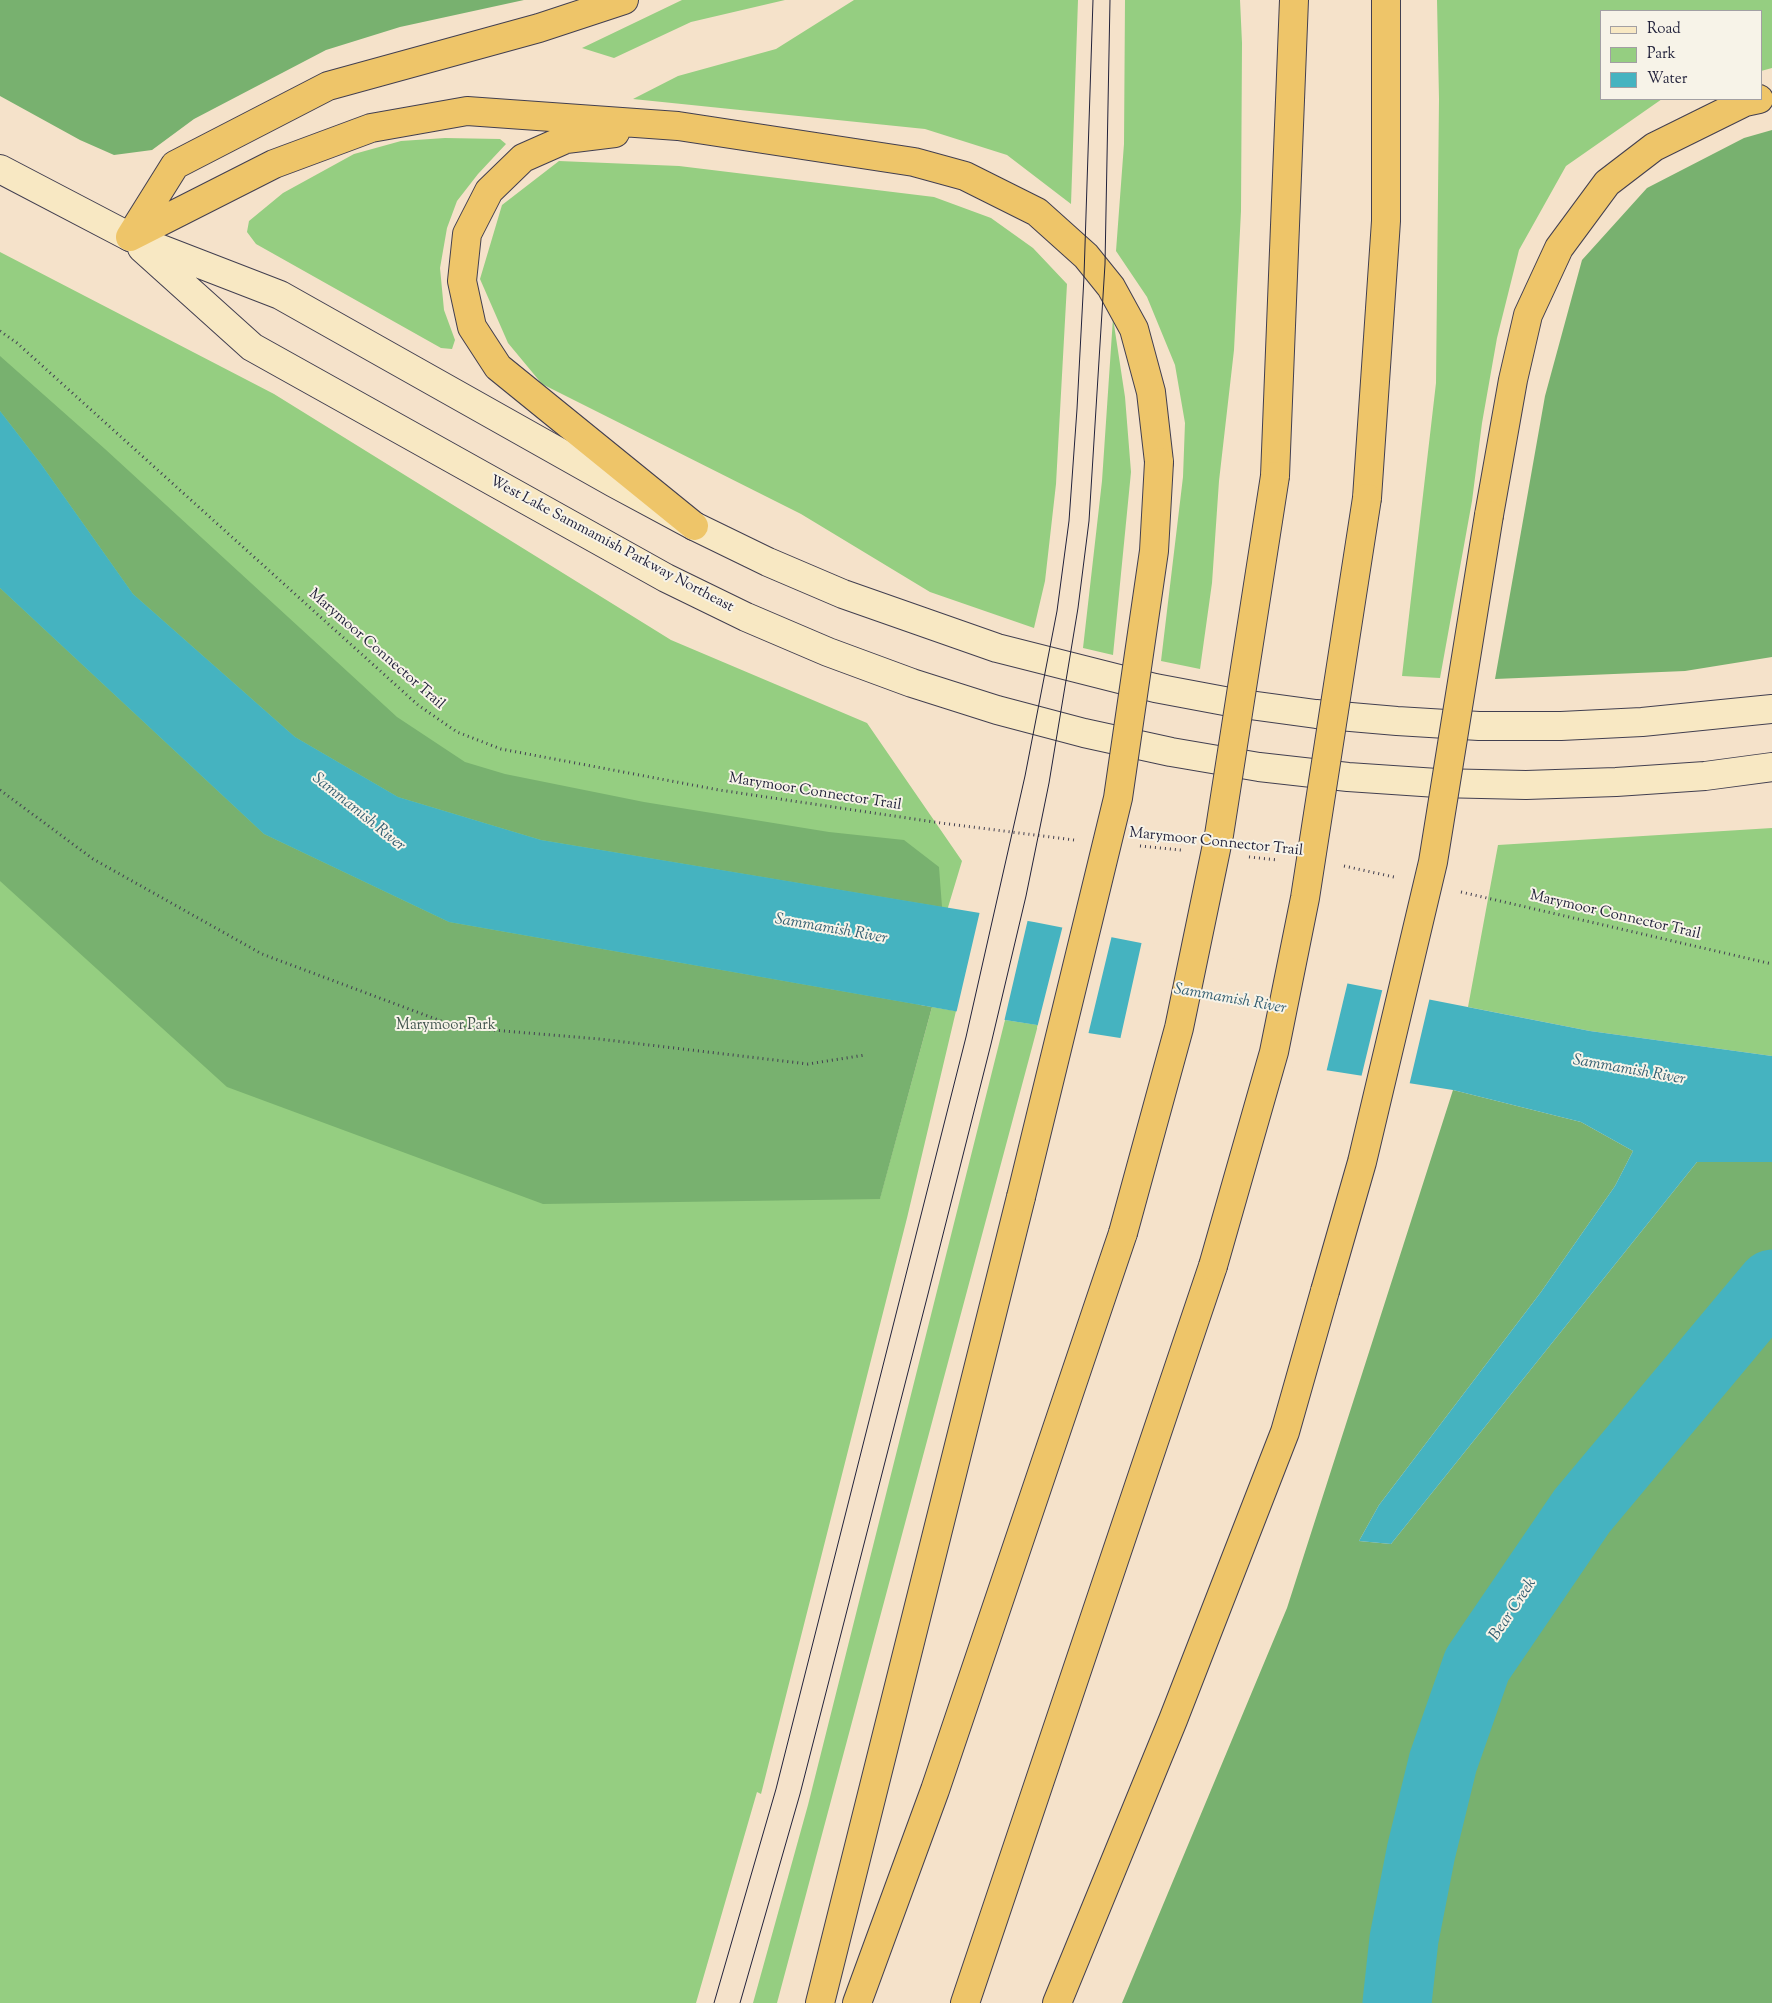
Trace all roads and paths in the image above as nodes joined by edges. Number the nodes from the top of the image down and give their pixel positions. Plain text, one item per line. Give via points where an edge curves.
1 (624, 0) edge
2 (1294, 0) edge
3 (1386, 0) edge
4 (1755, 100) edge
5 (678, 126) junction
6 (0, 168) edge
7 (130, 236) junction
8 (0, 331) edge
9 (694, 526) junction
10 (1772, 709) edge
11 (1772, 767) edge
12 (0, 790) edge
13 (1081, 841) dead end
14 (1130, 846) dead end
15 (1188, 851) dead end
16 (1246, 857) dead end
17 (1285, 860) dead end
18 (1343, 866) dead end
19 (1396, 878) dead end
20 (1453, 890) dead end
21 (1772, 964) edge
22 (865, 1055) dead end
23 (820, 2003) edge
24 (857, 2003) edge
25 (965, 2003) edge
26 (1057, 2003) edge

1 - 7 highway via 530,31 328,86 175,165
2 - 24 highway, bridge via 1275,476 1217,844 1180,1028 1123,1234 938,1781
3 - 25 highway, bridge via 1386,221 1367,498 1306,898 1274,1052 1213,1266
4 - 26 highway, bridge via 1654,147 1607,184 1559,248 1528,315 1489,514 1433,862 1362,1162 1285,1432 1173,1720
5 - 7 highway via 467,110 371,128 274,164
5 - 9 highway via 566,139 523,158 488,191 467,234 462,281 472,327 498,367
5 - 23 highway, bridge via 914,162 964,176 1037,212 1086,256 1111,287 1134,329 1151,392 1159,462 1154,551 1118,798
6 - 7 main road, West Lake Sammamish Parkway Northeast
7 - 9 main road, West Lake Sammamish Parkway Northeast via 280,295
7 - 11 main road, West Lake Sammamish Parkway Northeast via 252,347 666,578 828,652 912,683 997,710 1171,752 1348,777 1526,785 1696,777
8 - 13 path, Marymoor Connector Trail via 25,350 418,705 436,720 478,742 500,749 720,790
9 - 10 main road, West Lake Sammamish Parkway Northeast via 843,594 997,648 1075,670 1235,703 1316,714 1479,726 1642,722
12 - 22 path via 93,859 262,954 458,1026 808,1064
14 - 15 path, Marymoor Connector Trail
16 - 17 path, Marymoor Connector Trail
18 - 19 path
20 - 21 path, Marymoor Connector Trail

